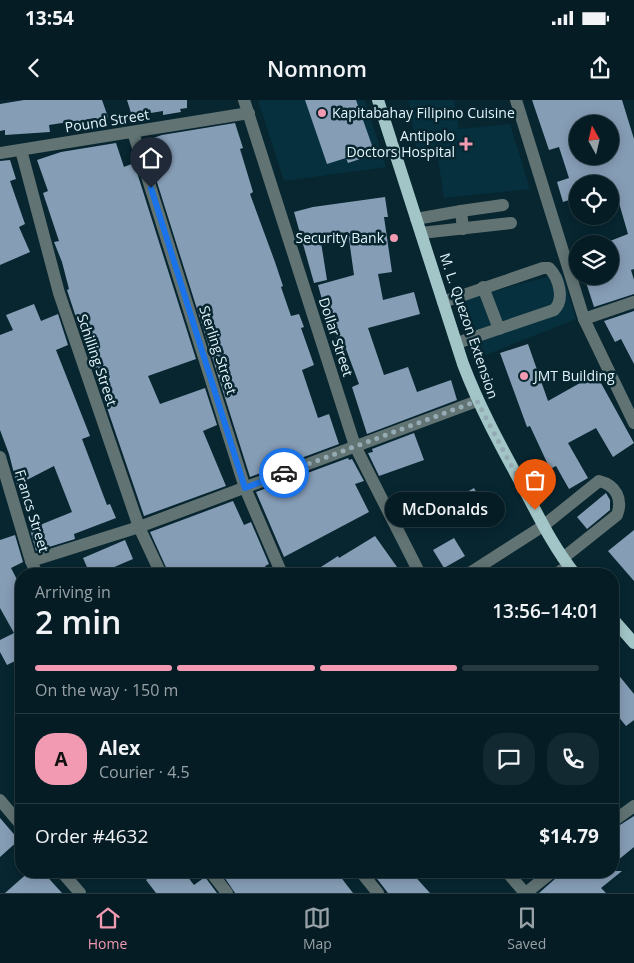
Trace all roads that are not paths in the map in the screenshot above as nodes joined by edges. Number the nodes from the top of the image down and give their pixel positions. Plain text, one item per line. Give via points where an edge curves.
1 (244, 100) edge
2 (378, 100) edge
3 (516, 100) edge
4 (249, 113) junction
5 (133, 132) junction
6 (21, 150) junction
7 (0, 153) edge
8 (503, 205) dead end
9 (461, 211) junction
10 (416, 219) junction
11 (511, 223) dead end
12 (463, 229) junction
13 (421, 233) junction
14 (483, 287) junction
15 (443, 302) junction
16 (634, 302) edge
17 (584, 320) junction
18 (499, 329) junction
19 (457, 344) junction
20 (477, 401) junction
21 (634, 423) edge
22 (355, 446) junction
23 (0, 457) edge
24 (245, 488) junction
25 (543, 526) junction
26 (139, 527) junction
27 (31, 561) junction
28 (569, 566) edge
29 (34, 568) edge
30 (158, 568) edge
31 (279, 568) edge
32 (417, 568) edge
33 (477, 568) edge
34 (619, 626) edge
35 (634, 643) edge
36 (0, 800) edge
37 (634, 806) edge
38 (15, 817) edge
39 (619, 817) edge
40 (67, 878) edge
41 (215, 878) edge
42 (366, 878) edge
43 (512, 878) edge
44 (544, 878) edge
45 (80, 893) edge
46 (227, 893) edge
47 (378, 893) edge
48 (525, 893) edge

1 - 4 street, Dollar Street
2 - 10 main road, M. L. Quezon Extension
3 - 17 street
4 - 5 street, Pound Street
4 - 22 street, Dollar Street
5 - 6 street, Pound Street
5 - 24 street, Sterling Street
6 - 7 street, Pound Street
6 - 26 street, Schilling Street via 59,292
8 - 9 street
9 - 10 street
9 - 12 street
10 - 13 main road, M. L. Quezon Extension
11 - 12 street
12 - 13 street
13 - 15 main road, M. L. Quezon Extension
14 - 15 street
14 - 18 street
14 - 18 street via 543,268 553,272 557,282 561,297 554,310
15 - 19 main road, M. L. Quezon Extension
16 - 17 street
17 - 21 street
18 - 19 street
19 - 20 main road, M. L. Quezon Extension
20 - 22 street
20 - 25 main road, M. L. Quezon Extension
22 - 24 street
22 - 32 street, Dollar Street
23 - 27 street, Francs Street
24 - 26 street
24 - 31 street, Sterling Street
25 - 28 main road, M. L. Quezon Extension
25 - 28 street via 599,481 608,483 620,497 617,515
25 - 33 street
26 - 27 street
26 - 30 street, Schilling Street
27 - 29 street, Francs Street
34 - 35 main road
36 - 38 street
37 - 39 street
40 - 45 street
41 - 46 street
42 - 47 street
43 - 48 street
44 - 48 street

